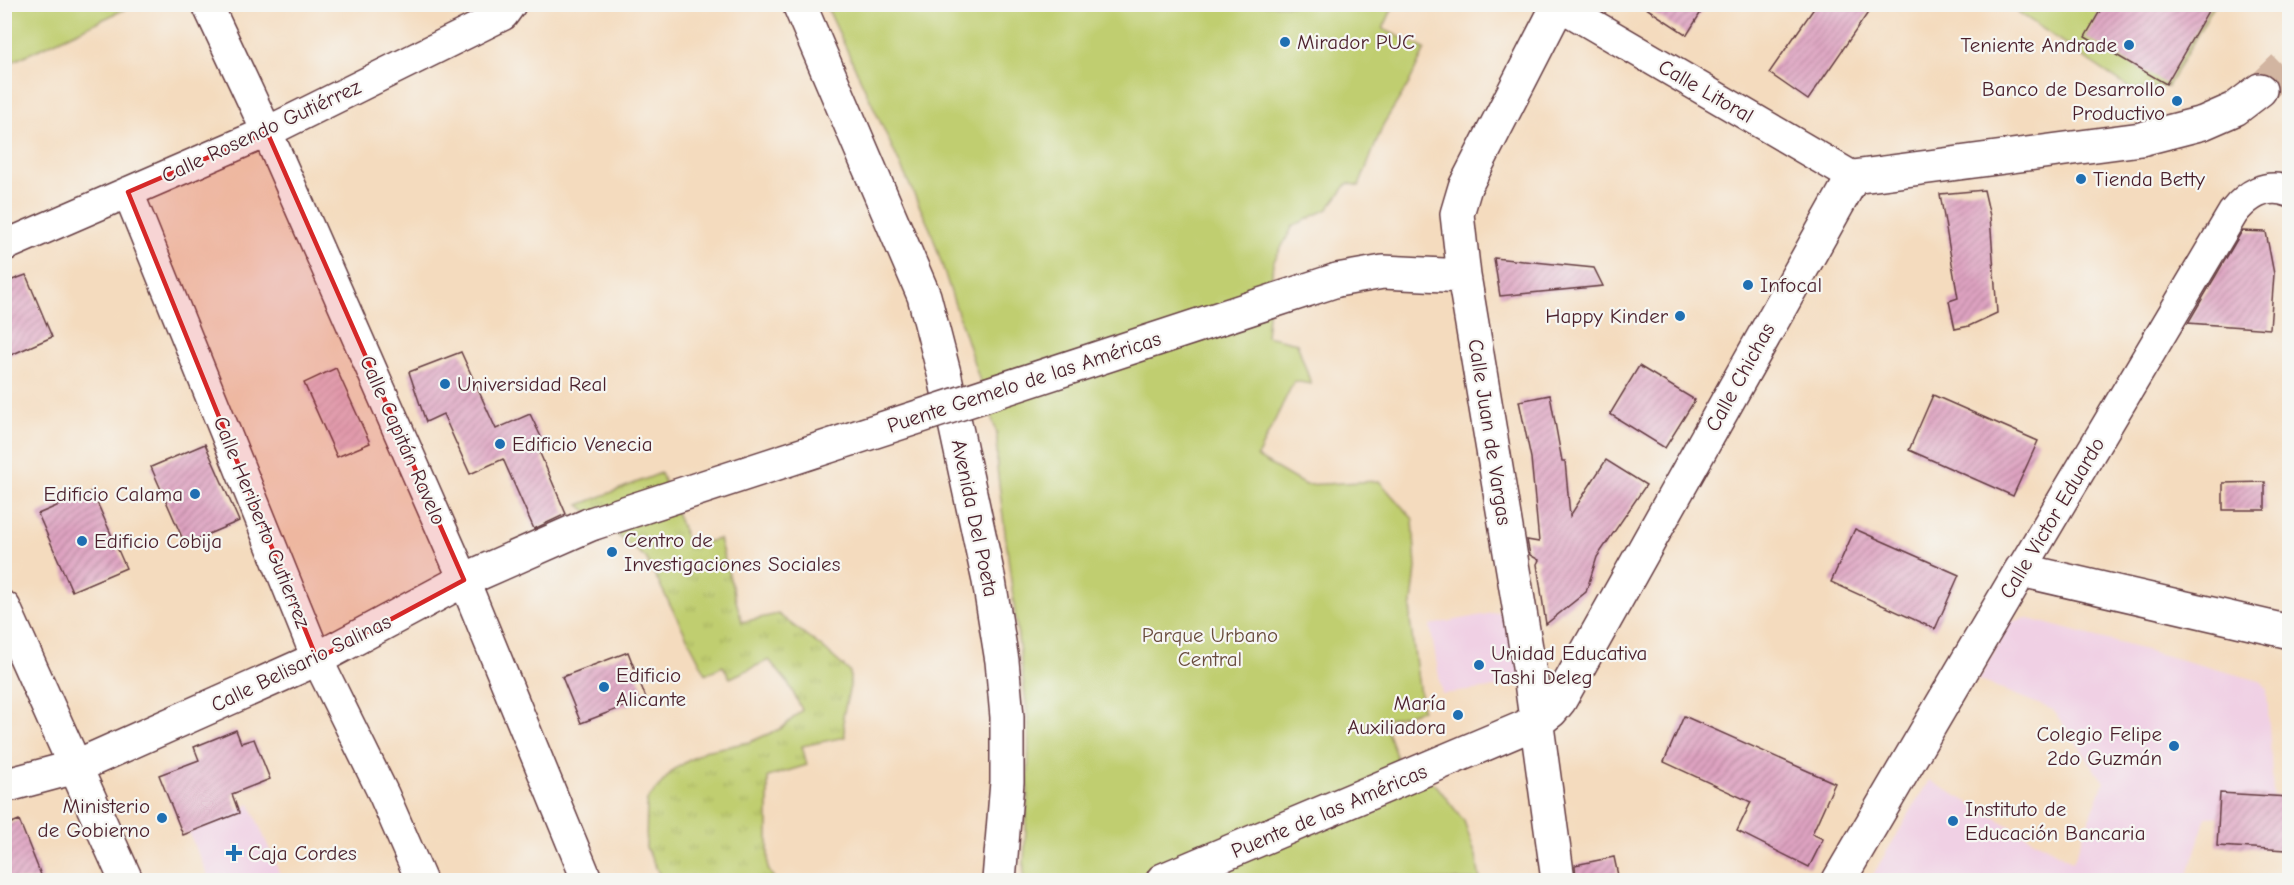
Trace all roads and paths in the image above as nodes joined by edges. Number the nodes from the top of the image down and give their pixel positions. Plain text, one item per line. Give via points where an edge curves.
1 (207, 4) edge
2 (510, 4) edge
3 (799, 4) edge
4 (1559, 5) edge
5 (2260, 90) tunnel mouth
6 (267, 132) junction
7 (1853, 177) junction
8 (128, 192) junction
9 (2289, 192) edge
10 (4, 246) edge
11 (1464, 276) junction
12 (591, 524) joint
13 (2021, 570) junction
14 (464, 580) junction
15 (4, 608) edge
16 (2289, 632) edge
17 (317, 659) junction
18 (1537, 722) junction
19 (1462, 755) joint
20 (75, 767) junction
21 (4, 786) edge
22 (126, 880) edge
23 (421, 880) edge
24 (587, 880) edge
25 (999, 880) edge
26 (1162, 880) edge
27 (1558, 880) edge
28 (1839, 880) edge

1 - 6 street, Calle Capitán Ravelo
2 - 6 street, Calle Rosendo Gutiérrez via 503,15
3 - 25 main road, Avenida Del Poeta via 924,296 945,377 1002,661 1007,761
4 - 7 street, Calle Litoral
4 - 11 main road, Calle Juan de Vargas via 1465,186 1457,214
5 - 7 main road via 2235,109 2203,123 2141,139
6 - 8 street, Calle Rosendo Gutiérrez
6 - 14 street, Calle Capitán Ravelo
7 - 18 main road, Calle Chichas via 1560,700
8 - 10 street, Calle Rosendo Gutiérrez
8 - 17 street, Calle Heriberto Gutierrez
9 - 13 street, Calle Victor Eduardo via 2263,189 2245,198 2233,213
11 - 12 main road, Puente Gemelo de las Américas, bridge via 1383,272 1337,280
11 - 18 main road, Calle Juan de Vargas
12 - 14 main road, Calle Belisario Salinas
13 - 16 main road
13 - 28 main road, Calle Victor Eduardo
14 - 17 main road, Calle Belisario Salinas
14 - 24 street, Calle Capitán Ravelo
15 - 20 main road
17 - 20 main road, Calle Belisario Salinas
17 - 23 street, Calle Heriberto Gutierrez
18 - 19 main road, Calle Chichas
18 - 27 main road, Calle Juan de Vargas
19 - 26 main road, Puente de las Américas
20 - 21 main road, Calle Belisario Salinas
20 - 22 main road

